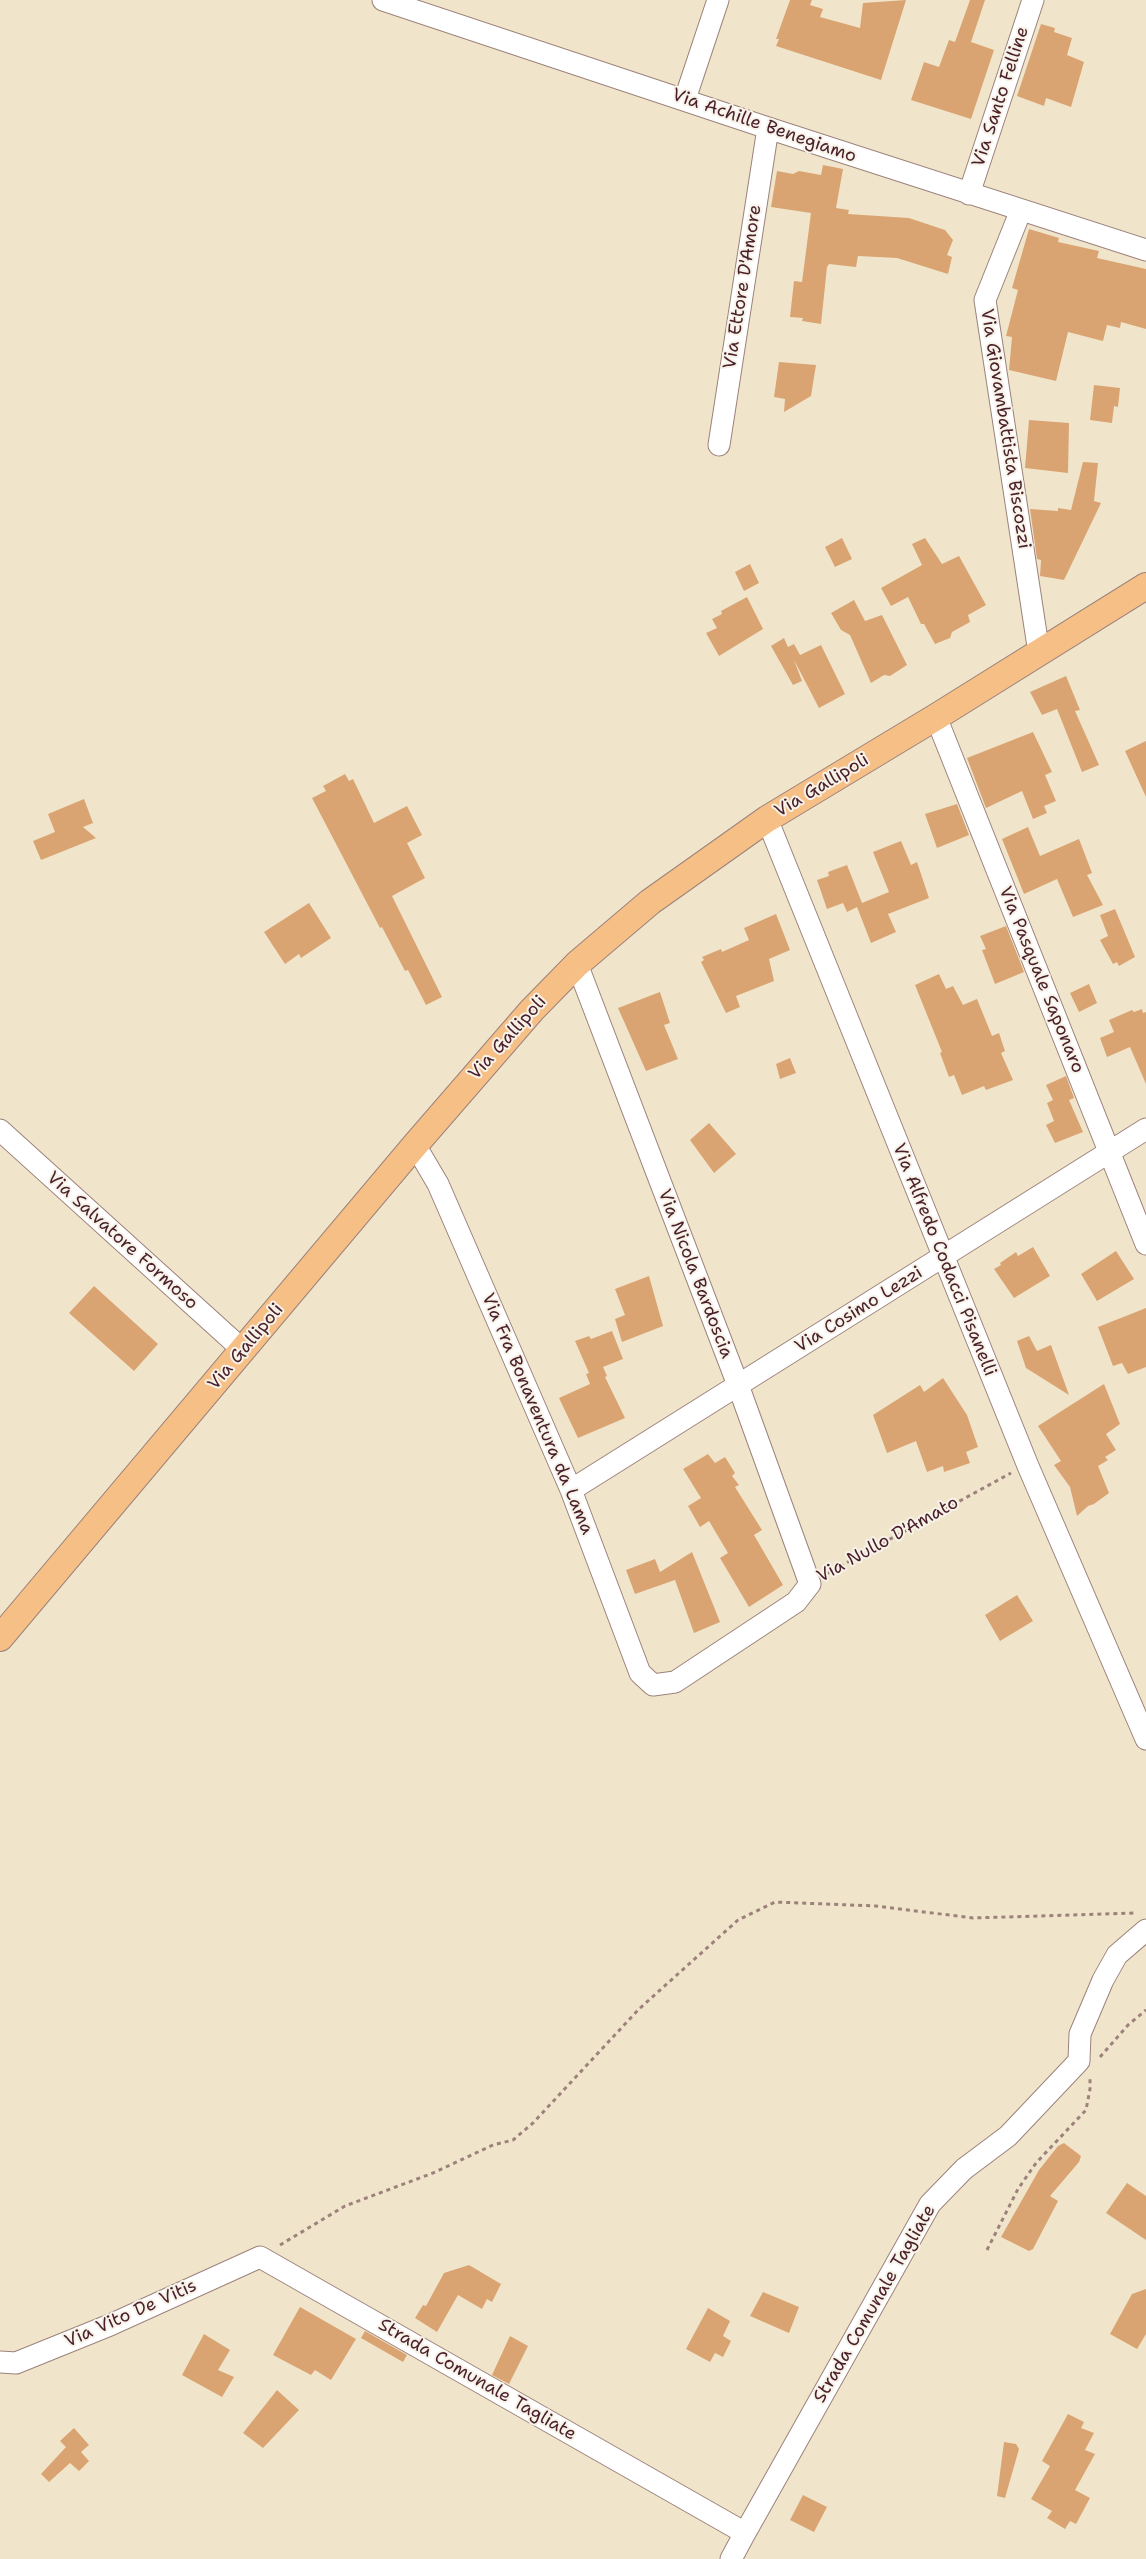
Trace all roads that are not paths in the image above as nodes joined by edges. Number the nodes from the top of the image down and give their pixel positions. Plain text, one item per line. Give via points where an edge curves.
1 (383, 0) edge
2 (718, 0) edge
3 (1033, 0) edge
4 (685, 99) junction
5 (768, 128) junction
6 (969, 194) junction
7 (1021, 210) junction
8 (1146, 250) edge
9 (719, 445) dead end
10 (1146, 586) edge
11 (1039, 653) junction
12 (936, 717) junction
13 (767, 819) junction
14 (576, 964) junction
15 (1146, 1129) edge
16 (0, 1130) edge
17 (415, 1145) junction
18 (1110, 1152) junction
19 (1146, 1244) edge
20 (942, 1258) junction
21 (244, 1351) junction
22 (738, 1385) junction
23 (571, 1490) junction
24 (810, 1584) joint
25 (0, 1638) edge
26 (653, 1685) joint
27 (1146, 1739) edge
28 (1141, 1921) edge
29 (260, 2257) joint
30 (0, 2362) edge
31 (745, 2533) junction
32 (731, 2559) edge

1 - 4 street, Via Achille Benegiamo
2 - 4 street
3 - 6 street, Via Santo Felline
4 - 5 street, Via Achille Benegiamo
5 - 6 street, Via Achille Benegiamo
5 - 9 street, Via Ettore D'Amore
6 - 7 street, Via Achille Benegiamo
7 - 8 street, Via Achille Benegiamo
7 - 11 street, Via Giovambattista Biscozzi via 986,300
10 - 11 main road, Via Gallipoli
11 - 12 main road, Via Gallipoli
12 - 13 main road, Via Gallipoli
12 - 18 street, Via Pasquale Saponaro
13 - 14 main road, Via Gallipoli via 650,902
13 - 20 street, Via Alfredo Codacci Pisanelli
14 - 17 main road, Via Gallipoli
14 - 22 street, Via Nicola Bardoscia
15 - 18 street, Via Cosimo Lezzi
16 - 21 street, Via Salvatore Formoso
17 - 21 main road, Via Gallipoli
17 - 23 street, Via Fra Bonaventura da Lama via 438,1184
18 - 19 street, Via Pasquale Saponaro
18 - 20 street, Via Cosimo Lezzi
20 - 22 street, Via Cosimo Lezzi
20 - 27 street, Via Alfredo Codacci Pisanelli
21 - 25 main road, Via Gallipoli
22 - 23 street, Via Cosimo Lezzi
22 - 24 street, Via Nicola Bardoscia
23 - 26 street, Via Fra Bonaventura da Lama via 640,1673
24 - 26 street, Via Nullo D'Amato via 796,1602 675,1682
28 - 31 street, Strada Comunale Tagliate via 1103,1980 1080,2034 1079,2061 1008,2136 964,2169 930,2204
29 - 30 street, Via Vito De Vitis via 110,2325 16,2363
29 - 31 street, Strada Comunale Tagliate
31 - 32 street, Strada Comunale Tagliate

